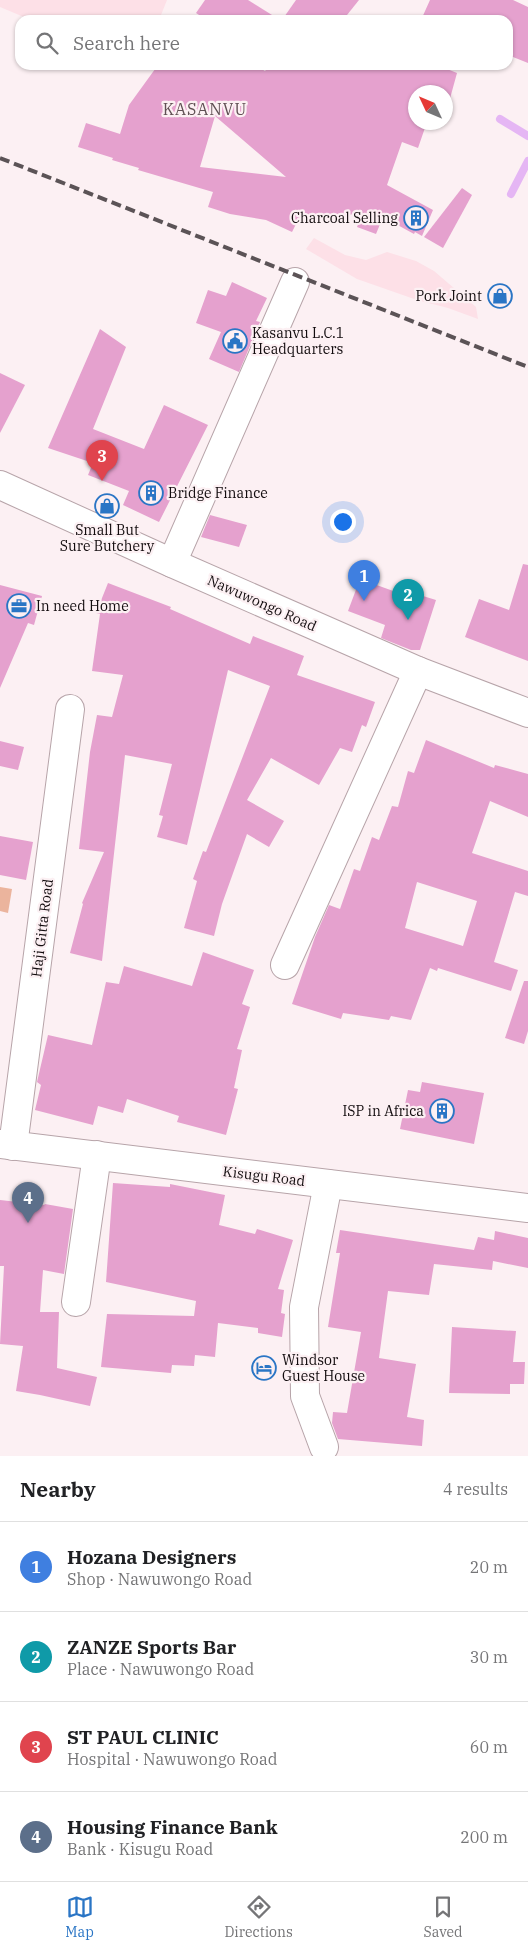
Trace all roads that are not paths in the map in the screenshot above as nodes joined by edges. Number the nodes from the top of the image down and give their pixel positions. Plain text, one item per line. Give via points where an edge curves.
1 (295, 282) dead end
2 (0, 485) edge
3 (172, 563) junction
4 (418, 671) junction
5 (70, 709) dead end
6 (528, 713) edge
7 (285, 965) dead end
8 (7, 1145) edge
9 (97, 1155) junction
10 (328, 1184) junction
11 (528, 1208) edge
12 (76, 1302) dead end
13 (324, 1447) dead end

1 - 3 street
2 - 3 street, Nawuwongo Road
3 - 4 street, Nawuwongo Road
4 - 6 street, Nawuwongo Road
4 - 7 street
5 - 8 street, Haji Gitta Road
8 - 9 street, Kisugu Road
9 - 10 street, Kisugu Road
9 - 12 street
10 - 11 street, Kisugu Road
10 - 13 street via 304,1307 305,1396

